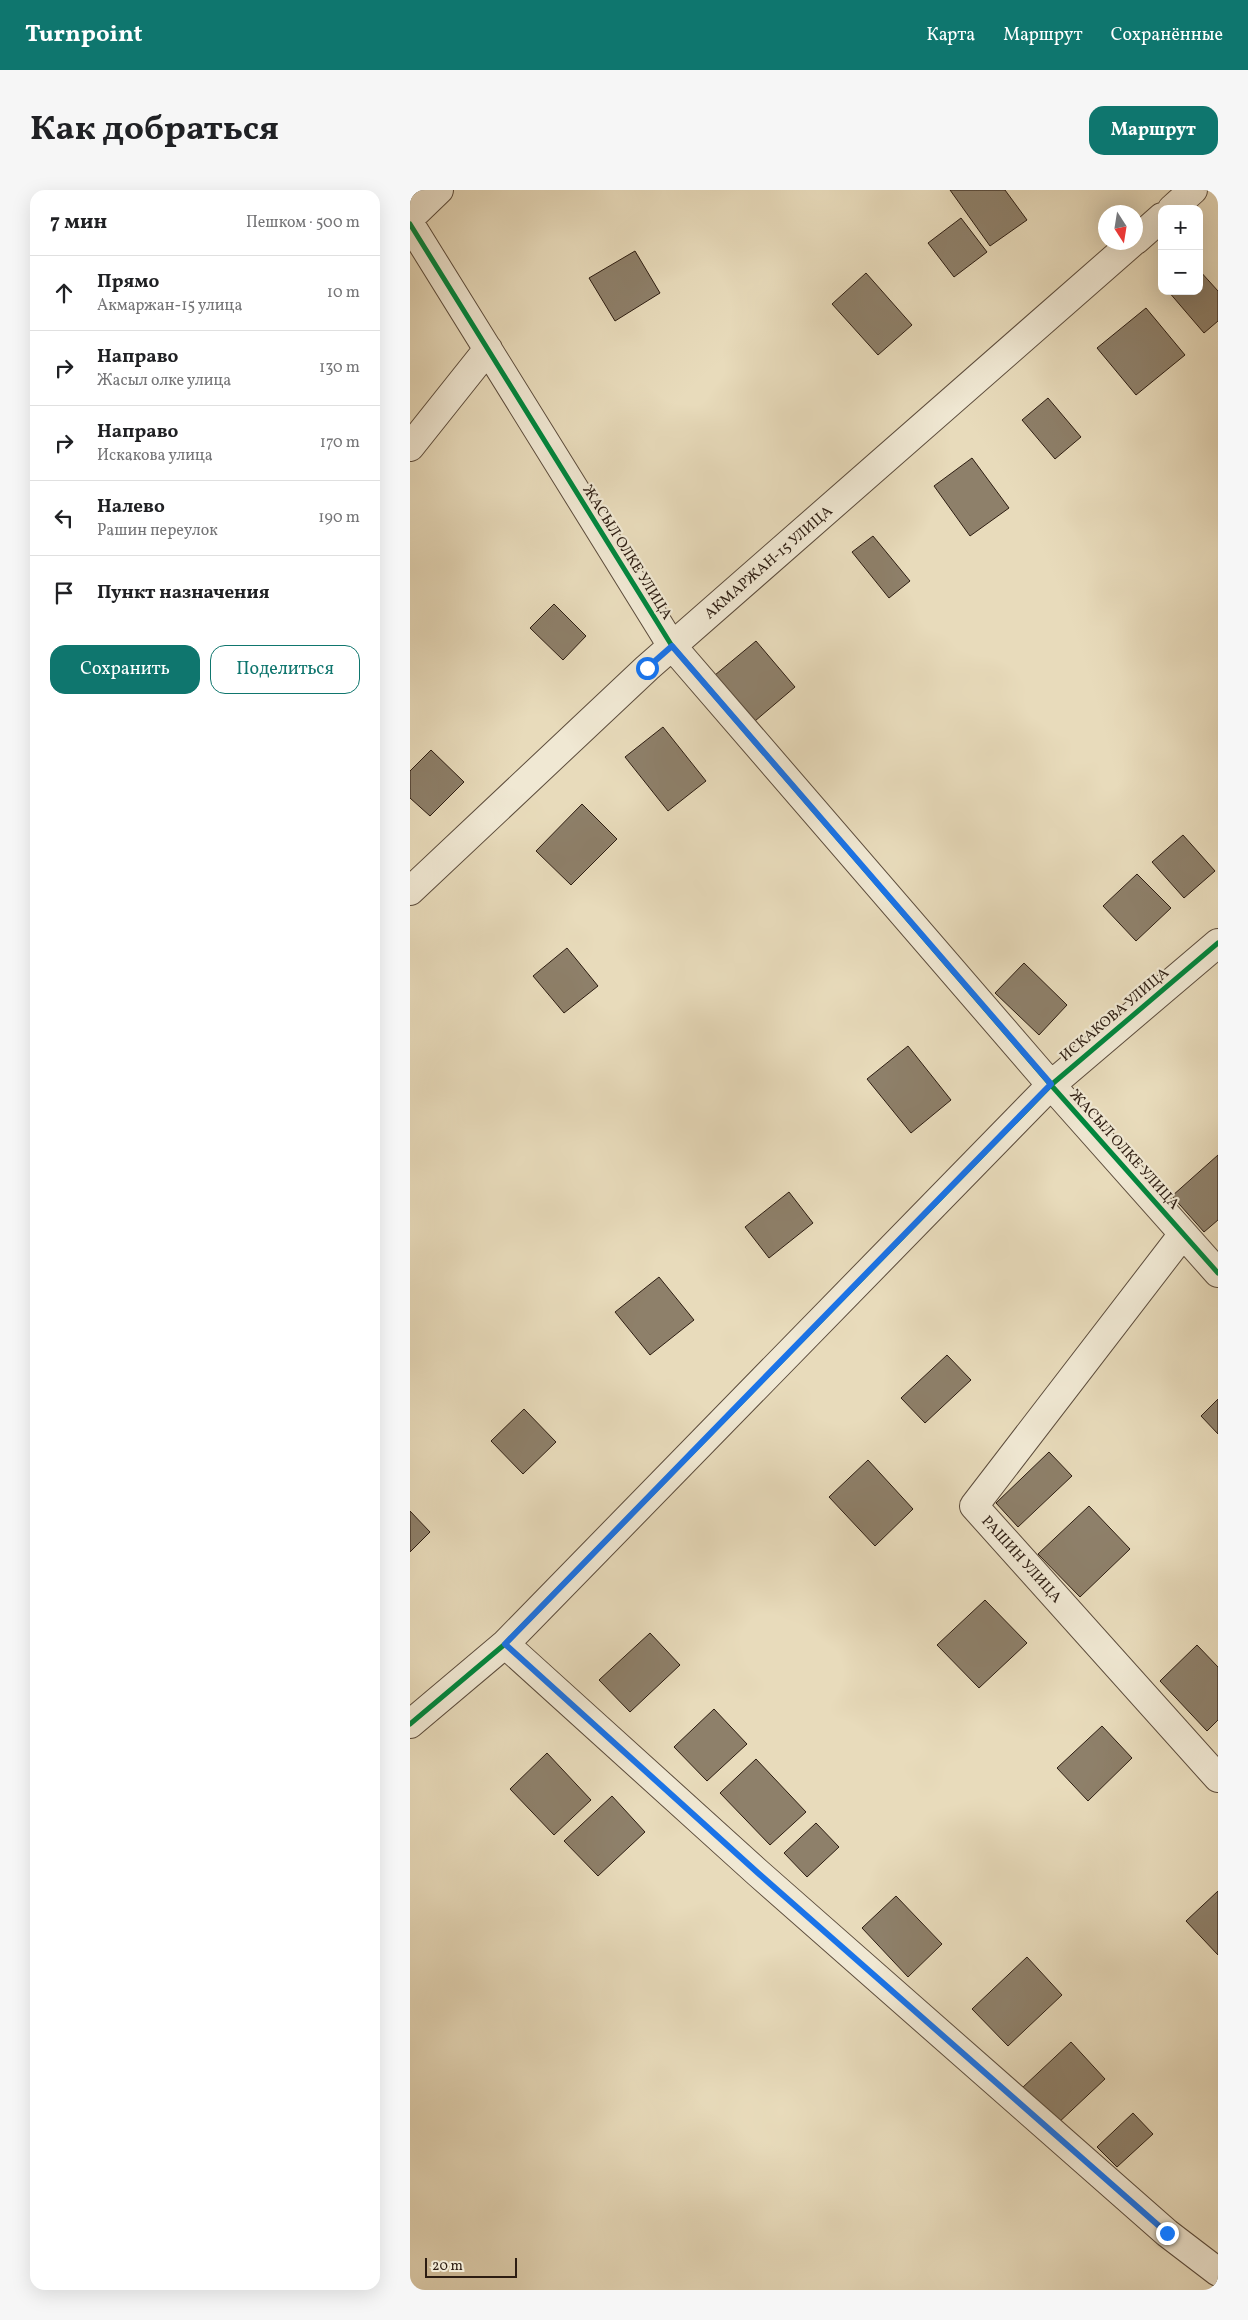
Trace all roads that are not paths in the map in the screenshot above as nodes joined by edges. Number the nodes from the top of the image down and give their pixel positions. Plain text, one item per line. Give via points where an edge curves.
1 (439, 190) edge
2 (1193, 190) edge
3 (1176, 205) edge
4 (410, 218) edge
5 (1158, 220) edge
6 (410, 224) edge
7 (1143, 233) edge
8 (1124, 250) edge
9 (488, 349) junction
10 (410, 447) edge
11 (672, 646) junction
12 (410, 891) edge
13 (1218, 943) edge
14 (1051, 1084) junction
15 (1183, 1234) junction
16 (1218, 1273) edge
17 (505, 1644) junction
18 (410, 1724) edge
19 (1218, 1778) edge
20 (1218, 2272) edge

1 - 4 street
2 - 3 street
5 - 7 street, АКМАРЖАН-15 УЛИЦА
6 - 9 street, ЖАСЫЛ ОЛКЕ УЛИЦА
8 - 11 street, АКМАРЖАН-15 УЛИЦА
9 - 10 street
9 - 11 street, ЖАСЫЛ ОЛКЕ УЛИЦА
11 - 12 street, АКМАРЖАН-15 УЛИЦА
11 - 14 street, ЖАСЫЛ ОЛКЕ УЛИЦА
13 - 14 street, ИСКАКОВА УЛИЦА
14 - 15 street, ЖАСЫЛ ОЛКЕ УЛИЦА
14 - 17 street, ИСКАКОВА УЛИЦА
15 - 16 street, ЖАСЫЛ ОЛКЕ УЛИЦА
15 - 19 street, РАШИН УЛИЦА via 974,1506
17 - 18 street, ИСКАКОВА УЛИЦА
17 - 20 street via 766,1880 1137,2207

